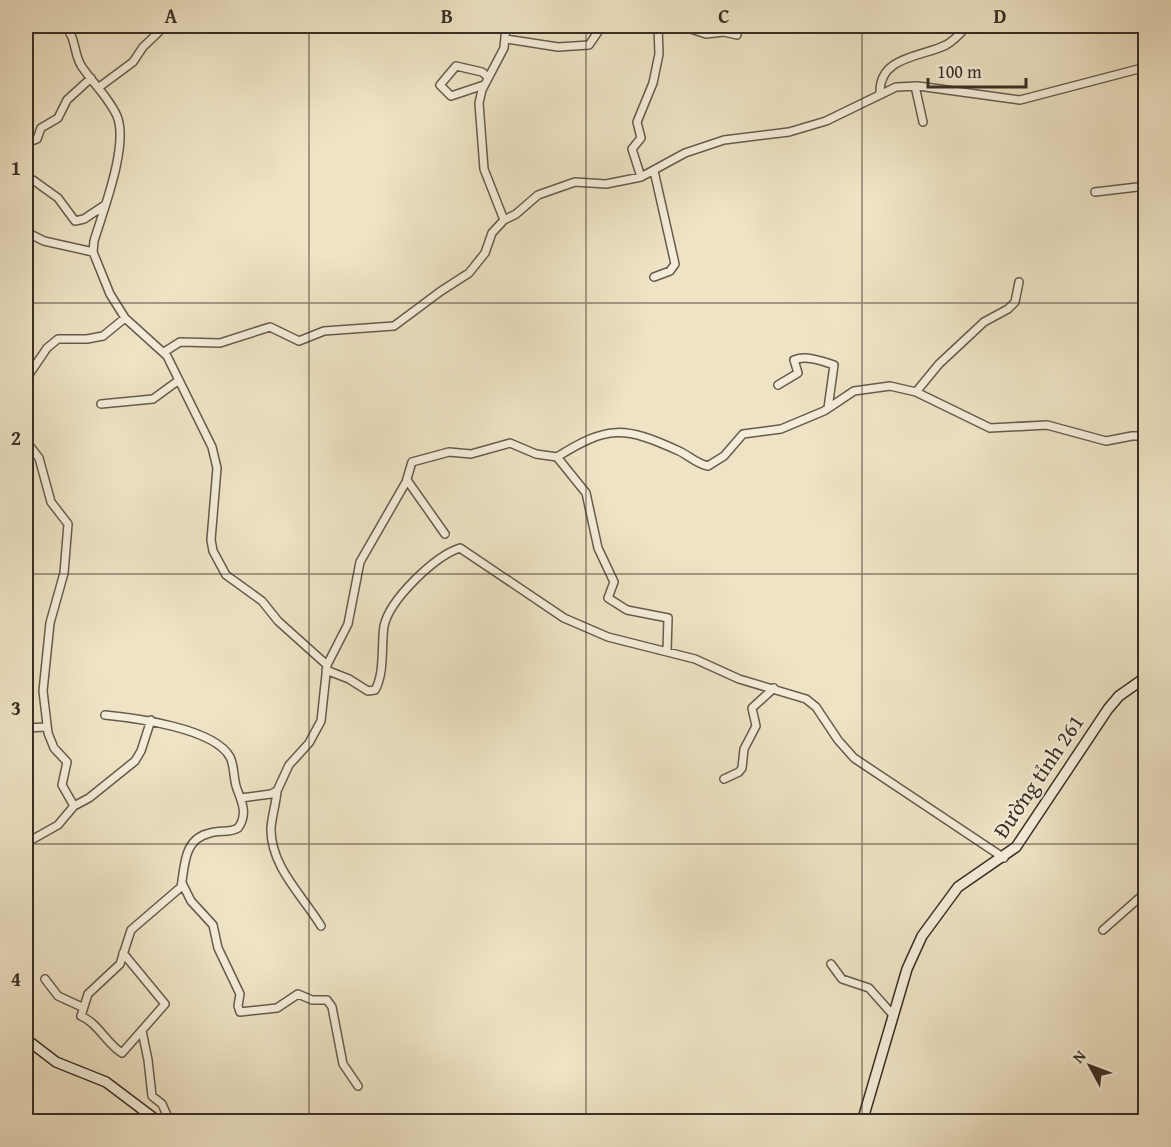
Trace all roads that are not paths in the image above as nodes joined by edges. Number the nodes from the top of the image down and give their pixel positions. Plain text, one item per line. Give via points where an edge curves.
1 (64, 26) edge
2 (165, 26) edge
3 (506, 26) edge
4 (602, 26) edge
5 (658, 26) edge
6 (682, 26) edge
7 (967, 26) edge
8 (737, 35) dead end
9 (506, 39) junction
10 (1146, 67) edge
11 (488, 77) junction
12 (91, 78) junction
13 (484, 85) junction
14 (915, 86) junction
15 (98, 88) junction
16 (880, 93) junction
17 (923, 122) dead end
18 (26, 143) edge
19 (654, 171) junction
20 (641, 177) junction
21 (33, 180) dead end
22 (1146, 186) edge
23 (1095, 192) dead end
24 (105, 205) junction
25 (504, 220) junction
26 (26, 232) edge
27 (93, 252) junction
28 (654, 277) dead end
29 (1018, 282) dead end
30 (125, 318) junction
31 (164, 351) junction
32 (27, 374) edge
33 (179, 380) junction
34 (778, 385) dead end
35 (916, 392) junction
36 (101, 404) dead end
37 (828, 408) junction
38 (1146, 436) edge
39 (26, 441) edge
40 (557, 457) junction
41 (407, 480) junction
42 (445, 534) dead end
43 (667, 651) junction
44 (327, 667) junction
45 (1146, 676) edge
46 (774, 688) junction
47 (105, 715) dead end
48 (151, 720) junction
49 (46, 727) junction
50 (26, 728) edge
51 (724, 779) dead end
52 (277, 791) junction
53 (241, 798) junction
54 (74, 806) junction
55 (26, 843) edge
56 (1004, 858) junction
57 (182, 883) junction
58 (1146, 892) edge
59 (321, 926) dead end
60 (1102, 930) dead end
61 (123, 953) junction
62 (831, 964) dead end
63 (45, 978) dead end
64 (82, 1007) junction
65 (893, 1016) junction
66 (142, 1031) junction
67 (26, 1039) edge
68 (358, 1086) dead end
69 (145, 1117) edge
70 (159, 1122) edge
71 (170, 1122) edge
72 (862, 1122) edge

1 - 12 street via 72,36 79,62
2 - 15 street via 133,62
3 - 9 street
4 - 9 street via 589,45 558,47
5 - 20 street via 659,54 653,83 637,122 641,138 632,149
6 - 8 street via 706,34
7 - 16 street via 947,44 892,66 881,80
9 - 11 street
10 - 14 street via 1020,100
11 - 13 street
11 - 13 street via 456,66 440,85 451,96
12 - 15 street
12 - 18 street via 66,102 58,118 41,128 37,140
13 - 25 street via 479,103 484,169
14 - 16 street
14 - 17 street
15 - 24 street via 115,111 120,126 119,149
16 - 19 street via 826,121 789,132 724,140 685,153
19 - 20 street
19 - 28 street via 675,264 670,271
20 - 25 street via 606,184 575,182 538,195
21 - 24 street via 58,198 75,220 84,219
22 - 23 street
24 - 27 street
25 - 31 street via 469,273 394,326 324,331 299,341 264,328 220,343 180,342
26 - 27 street via 44,241
27 - 30 street via 107,288
29 - 35 street via 1015,302 984,322 939,364
30 - 31 street
30 - 32 street via 103,336 58,339
31 - 33 street
33 - 36 street via 153,399
33 - 44 street via 216,456 211,540 223,571 262,601
34 - 37 street via 798,373 796,358 834,365
35 - 37 street via 890,386 864,388 843,396
35 - 38 street via 990,428 1047,425 1106,441
37 - 40 street via 781,429 744,434 724,456 708,466 652,439 614,432 573,446
39 - 49 street via 39,458 51,502 68,524 64,573 50,623 43,691
40 - 41 street via 536,454 514,443 471,454 449,452 412,462
40 - 43 street via 586,493 598,548 615,582 608,598 627,610 668,618
41 - 42 street
41 - 44 street via 360,562 348,624
43 - 44 street via 608,637 564,618 460,548 413,580 400,595 384,625 375,690 368,692
43 - 46 street via 695,658 747,682
44 - 52 street via 321,721 309,743 289,765
45 - 56 main road, Đường tỉnh 261 via 1108,709 1021,841
46 - 51 street via 752,708 756,726 744,749 742,768
46 - 56 street via 806,699 854,758
47 - 48 street
48 - 53 street via 221,747 231,758
48 - 54 street via 135,761
49 - 50 street
49 - 54 street via 54,747 67,762 61,782
52 - 53 street
52 - 59 street via 271,828 276,850 285,873
53 - 57 street via 242,824 234,831 210,833 192,845 182,866
54 - 55 street via 58,825
56 - 65 main road, Đường tỉnh 261 via 958,887 929,925 909,962
57 - 61 street via 178,891 131,930
57 - 68 street via 213,925 218,948 241,996 240,1012 277,1008 298,994 312,1000 327,1000 332,1007 344,1064
58 - 60 street
61 - 64 street via 117,969 88,994
61 - 66 street via 165,1004
62 - 65 street via 842,979 869,988
63 - 64 street via 58,996
64 - 66 street via 81,1016 92,1022 120,1052
65 - 72 main road, Đường tỉnh 261
66 - 71 street via 152,1096 162,1104
67 - 69 main road via 56,1062 106,1083
69 - 70 main road

